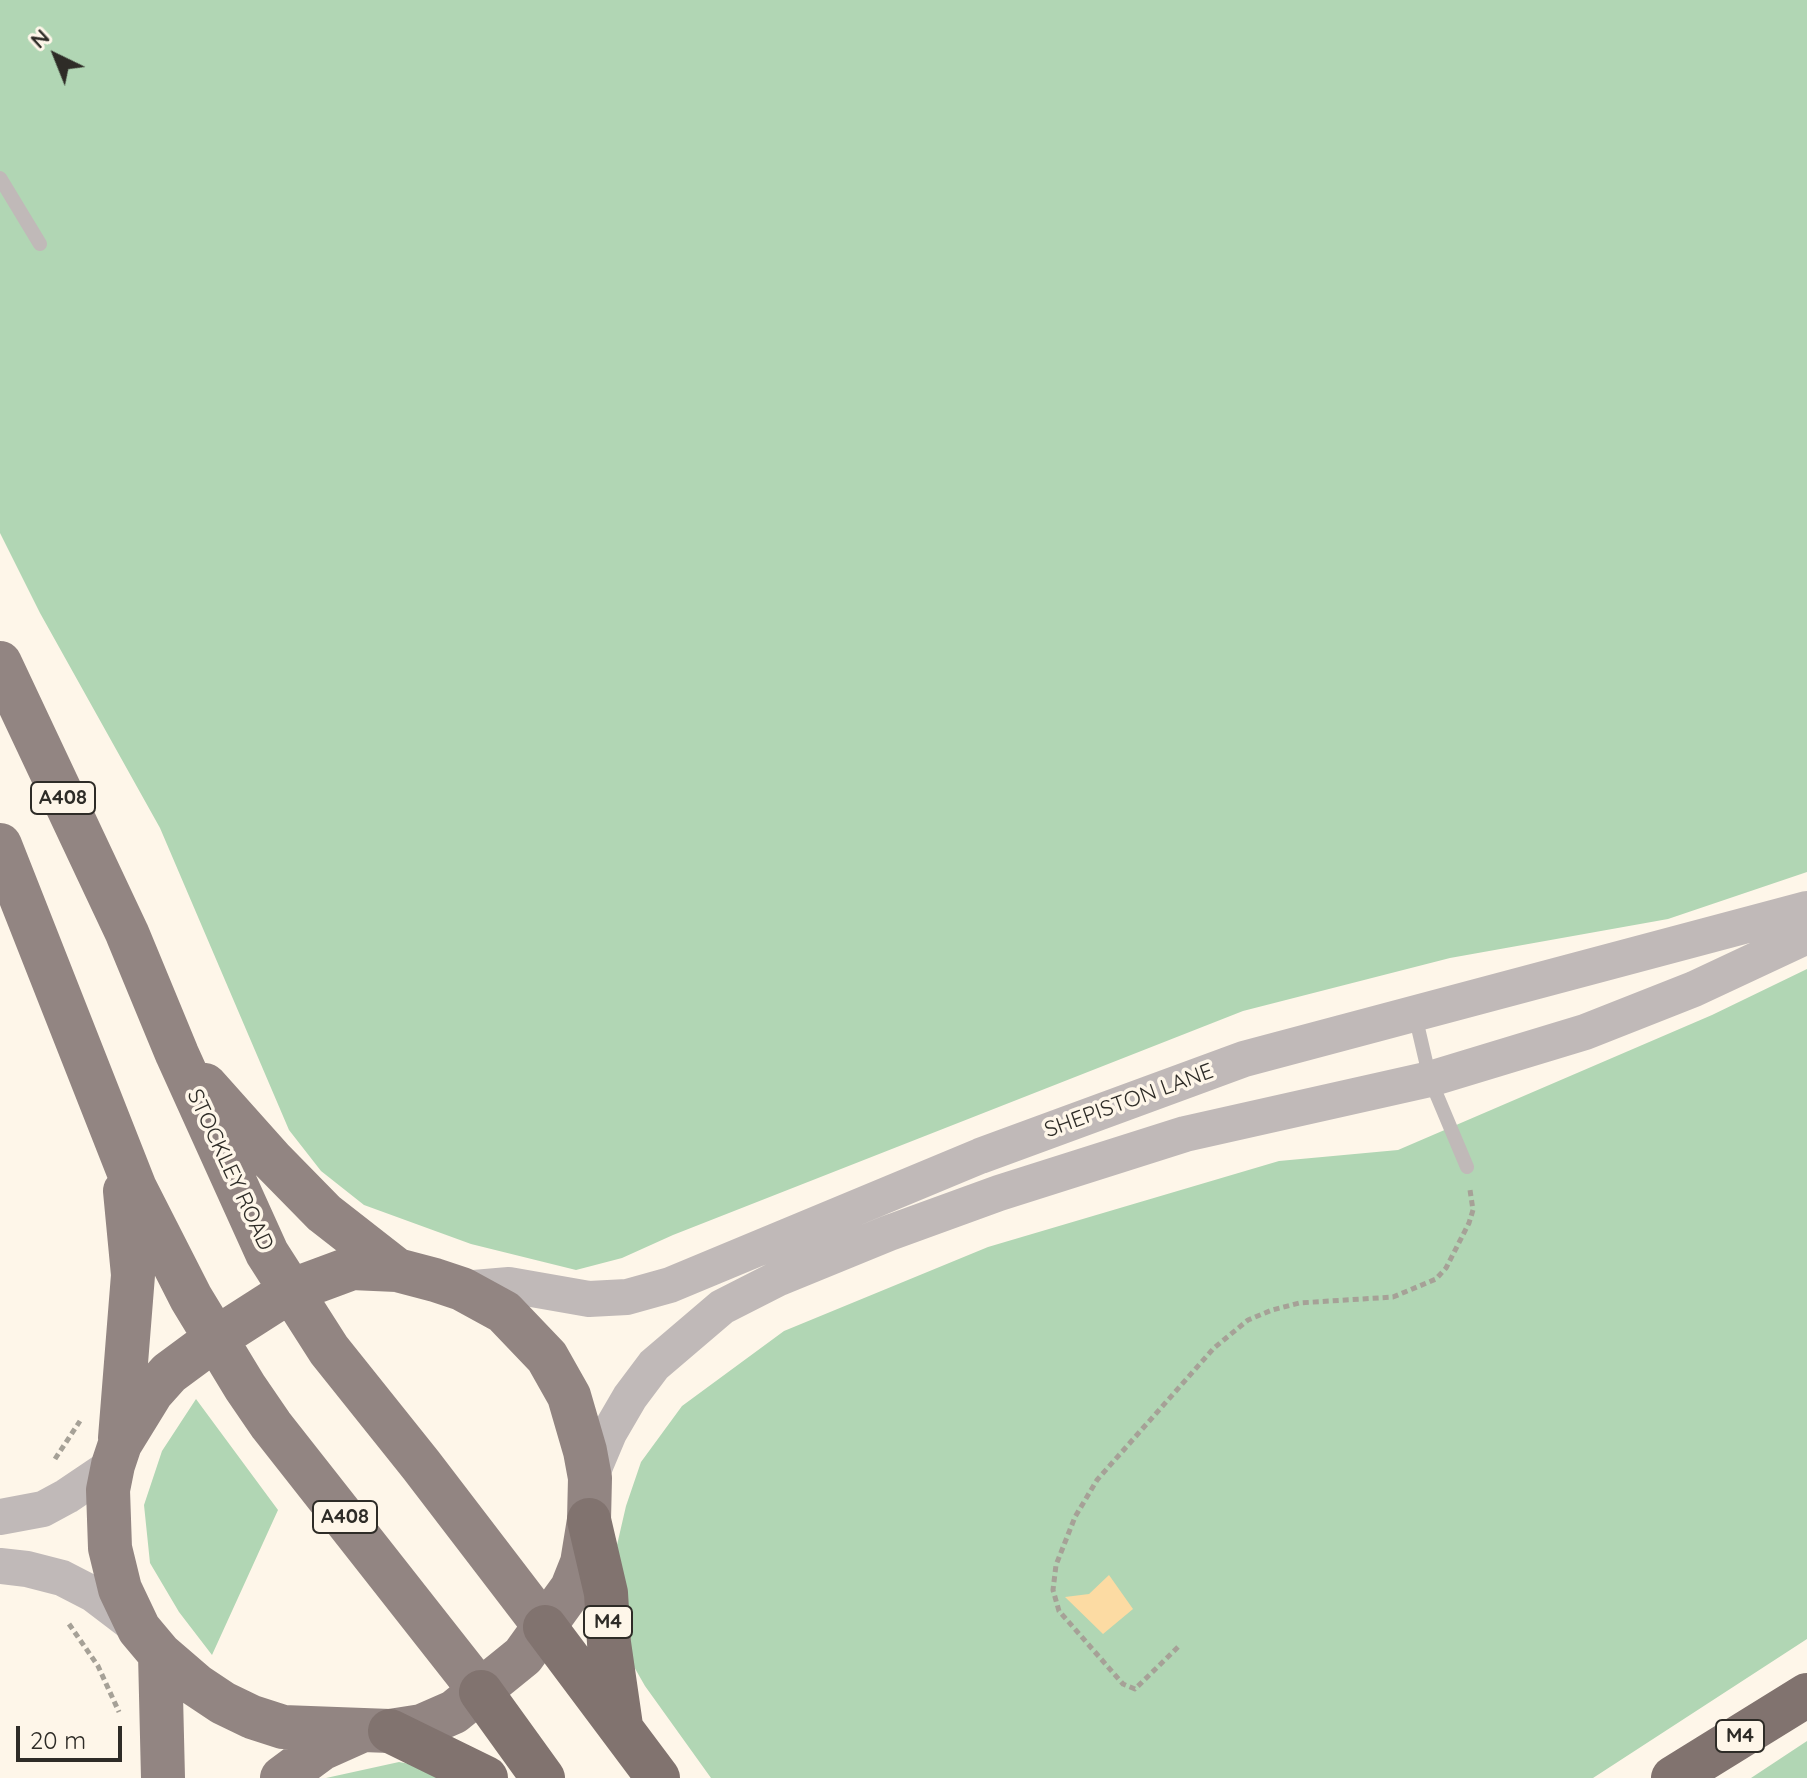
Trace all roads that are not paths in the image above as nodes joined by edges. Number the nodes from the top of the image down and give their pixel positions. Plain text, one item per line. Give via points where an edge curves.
1 (0, 178) edge
2 (40, 244) dead end
3 (0, 663) edge
4 (0, 845) edge
5 (1807, 909) edge
6 (1807, 936) edge
7 (1415, 1015) junction
8 (177, 1054) junction
9 (1430, 1079) junction
10 (111, 1131) junction
11 (1467, 1167) road end
12 (397, 1270) junction
13 (462, 1289) junction
14 (290, 1291) junction
15 (215, 1339) junction
16 (116, 1454) junction
17 (589, 1499) junction
18 (0, 1517) edge
19 (0, 1566) edge
20 (545, 1627) junction
21 (150, 1641) junction
22 (481, 1692) junction
23 (1807, 1695) edge
24 (621, 1726) junction
25 (376, 1731) junction
26 (163, 1778) edge
27 (282, 1778) edge
28 (486, 1778) edge
29 (543, 1778) edge
30 (658, 1778) edge
31 (1673, 1778) edge

1 - 2 lane
3 - 8 main road, STOCKLEY ROAD / A408 via 127,933
4 - 10 main road, A408
5 - 7 street, SHEPISTON LANE
6 - 9 street, SHEPISTON LANE via 1585,1032
7 - 9 lane
7 - 13 street, SHEPISTON LANE via 1244,1059 980,1156 670,1285 627,1297 589,1299 509,1285
8 - 12 main road, A408 via 324,1213
8 - 14 main road, STOCKLEY ROAD / A408 via 255,1230
9 - 11 lane
9 - 17 street, SHEPISTON LANE via 1185,1134 999,1193 779,1278 722,1307 654,1365 609,1433
10 - 15 main road, A408 via 156,1230
10 - 16 main road, A408 via 125,1185 133,1275
12 - 13 main road, A408
12 - 14 main road, A408 via 352,1268
13 - 17 main road, A408 via 504,1312 547,1357 569,1396 585,1451
14 - 15 main road, A408
14 - 20 main road, STOCKLEY ROAD / A408 via 329,1350
15 - 16 main road, A408 via 169,1373 135,1417
15 - 22 main road, A408 via 271,1425
16 - 18 street via 43,1509
16 - 21 main road, A408 via 108,1511 112,1557 120,1589
17 - 20 main road, A408 via 582,1563
17 - 24 highway, M4
19 - 21 street via 76,1584
20 - 22 main road, A408 via 523,1656
20 - 24 highway, M4
21 - 25 main road, A408 via 196,1685 252,1717 283,1727
21 - 26 main road, A408
22 - 25 main road, A408 via 422,1726
22 - 29 highway
23 - 31 highway, M4
24 - 30 highway, M4
25 - 27 main road, A408 via 321,1749
25 - 28 highway

